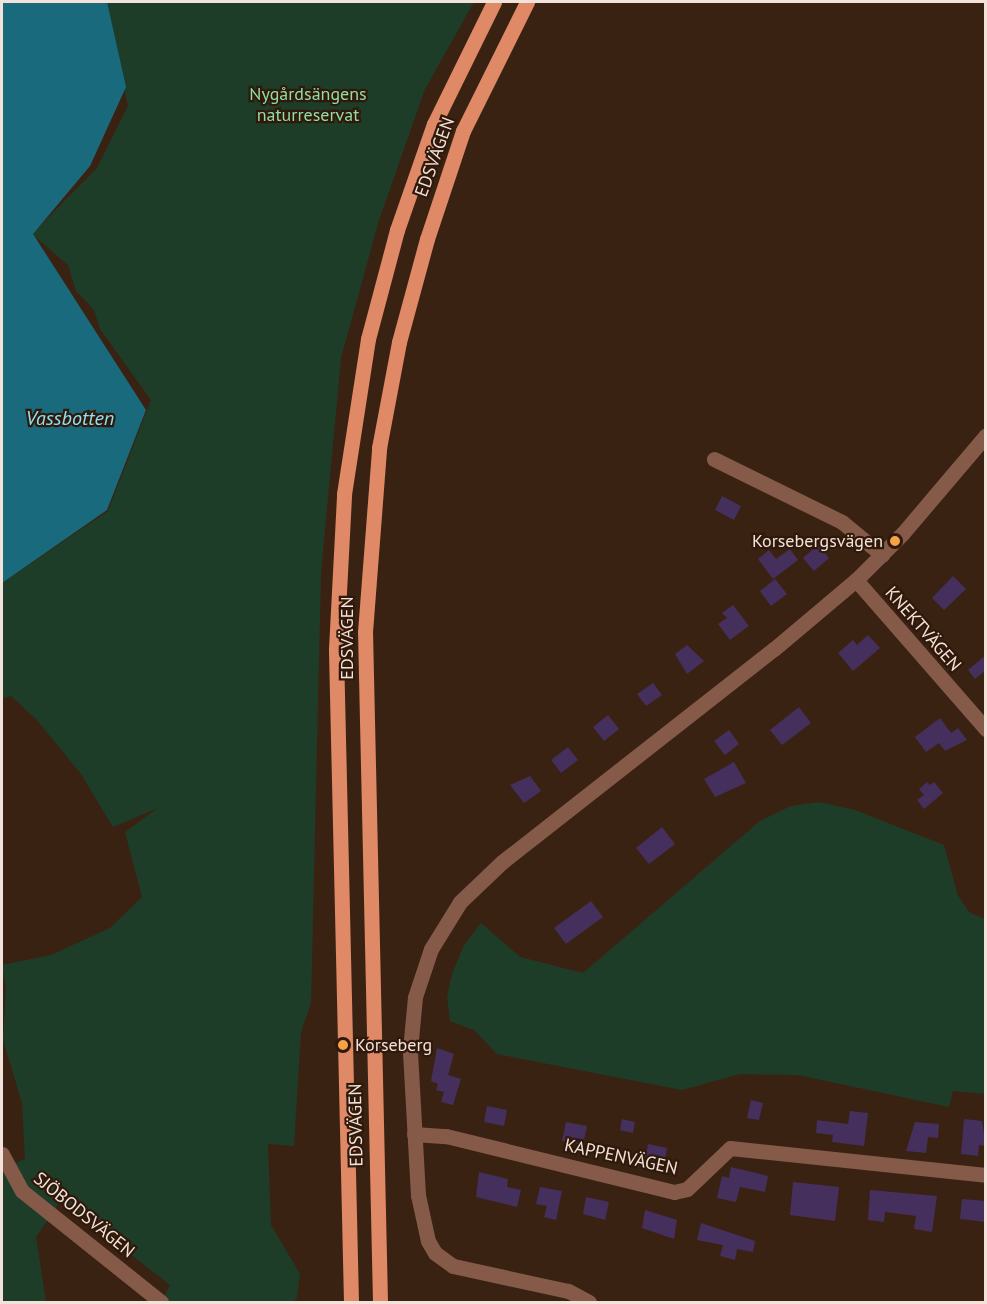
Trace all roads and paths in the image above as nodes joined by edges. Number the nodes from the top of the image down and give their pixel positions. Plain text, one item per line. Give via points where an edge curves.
1 (494, 2) edge
2 (527, 2) edge
3 (986, 435) edge
4 (714, 459) dead end
5 (882, 555) junction
6 (856, 580) junction
7 (986, 729) edge
8 (414, 1134) junction
9 (2, 1158) edge
10 (986, 1174) edge
11 (155, 1301) edge
12 (351, 1302) edge
13 (380, 1302) edge
14 (589, 1302) edge

1 - 12 main road, EDSVÄGEN via 434,124 397,230 368,339 344,494 336,649
2 - 13 main road, EDSVÄGEN via 463,131 427,239 399,342 379,448 365,632
3 - 5 street
4 - 5 street via 843,522
5 - 6 street
6 - 7 street, KNEKTVÄGEN
6 - 8 street via 774,649 511,854 460,902 431,949 416,997 410,1050
8 - 10 street, KAPPENVÄGEN via 446,1136 674,1192 687,1189 730,1148
8 - 14 street via 422,1225 435,1253 468,1270 568,1291
9 - 11 street, SJÖBODSVÄGEN via 22,1191

